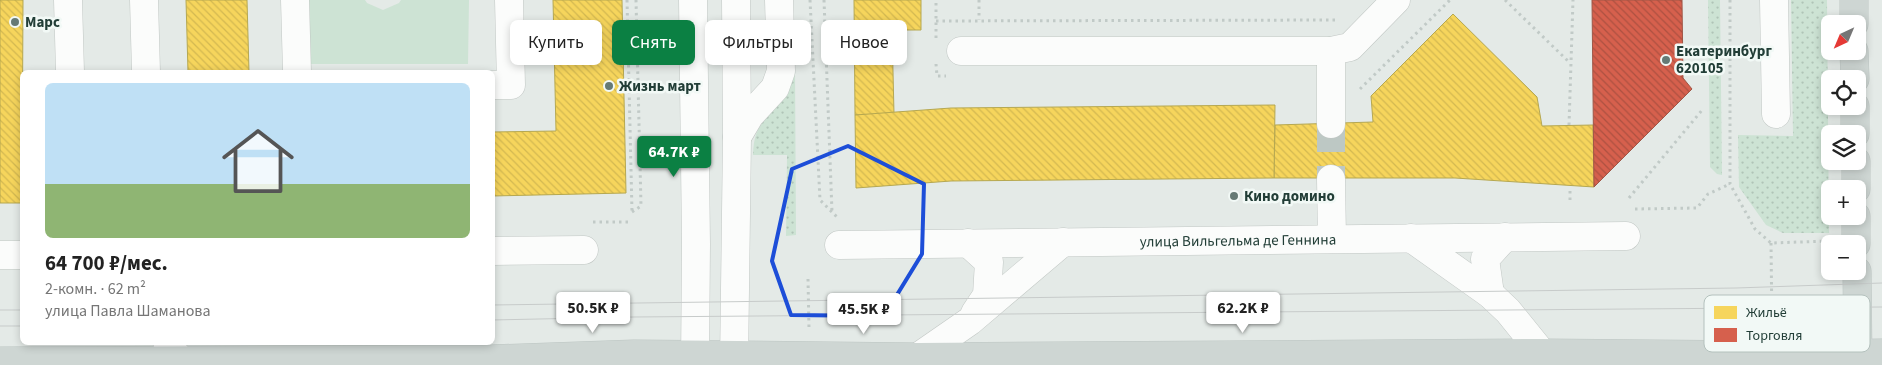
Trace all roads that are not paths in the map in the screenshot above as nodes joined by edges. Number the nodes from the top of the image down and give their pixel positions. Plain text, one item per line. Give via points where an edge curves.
1 (68, 0) edge
2 (144, 0) edge
3 (295, 0) edge
4 (509, 0) edge
5 (693, 0) edge
6 (736, 0) edge
7 (779, 0) edge
8 (1396, 0) edge
9 (1774, 0) edge
10 (1854, 0) edge
11 (1854, 15) edge
12 (961, 50) dead end
13 (1331, 51) junction
14 (70, 70) edge
15 (146, 70) edge
16 (297, 70) edge
17 (495, 85) edge
18 (1776, 114) dead end
19 (1331, 124) tunnel mouth
20 (737, 136) junction
21 (1332, 179) tunnel mouth
22 (1626, 236) dead end
23 (1505, 237) junction
24 (1411, 238) junction
25 (1332, 239) junction
26 (1063, 242) junction
27 (968, 243) junction
28 (839, 245) dead end
29 (584, 250) dead end
30 (495, 251) edge
31 (0, 255) edge
32 (20, 255) edge
33 (1858, 280) edge
34 (1490, 294) junction
35 (1860, 295) edge
36 (970, 321) junction
37 (173, 351) edge
38 (1542, 353) junction
39 (1866, 357) edge
40 (918, 358) junction
41 (695, 360) edge
42 (735, 360) edge
43 (0, 361) edge

1 - 14 street
2 - 15 street
3 - 16 street
4 - 17 street via 511,85
5 - 41 street
6 - 20 street
7 - 20 street via 781,71 774,88 750,115
8 - 13 street via 1350,47
9 - 18 street
10 - 11 main road
12 - 13 street
13 - 19 street
20 - 42 street
21 - 25 street
22 - 23 street, улица Вильгельма де Геннина
23 - 24 street, улица Вильгельма де Геннина
23 - 34 street via 1485,259
24 - 25 street, улица Вильгельма де Геннина
24 - 34 street
25 - 26 street, улица Вильгельма де Геннина
26 - 27 street, улица Вильгельма де Геннина
26 - 36 street
27 - 28 street, улица Вильгельма де Геннина
27 - 36 street via 989,262 987,295
29 - 30 street
31 - 32 street
33 - 35 main road
34 - 38 street
36 - 40 street
37 - 41 main road via 482,359 634,354
37 - 43 main road
38 - 39 main road
38 - 40 main road
40 - 42 main road via 810,355
41 - 42 main road

